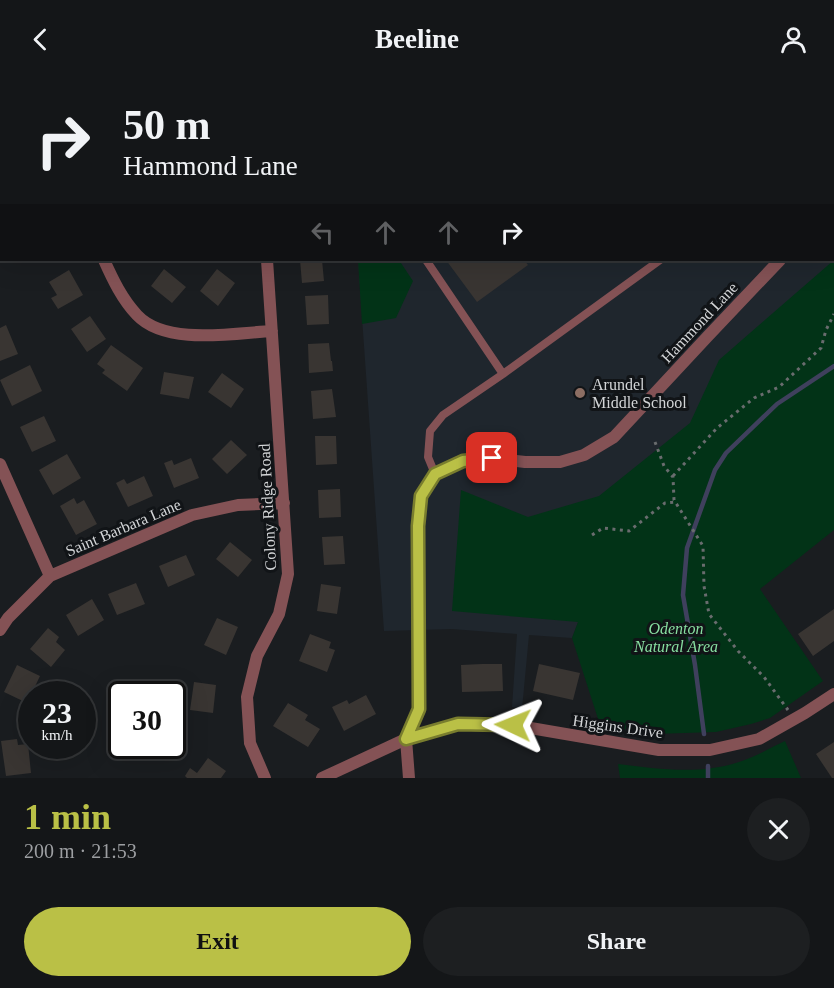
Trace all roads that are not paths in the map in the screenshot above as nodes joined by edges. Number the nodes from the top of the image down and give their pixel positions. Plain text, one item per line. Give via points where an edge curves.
1 (104, 261) edge
2 (267, 261) edge
3 (427, 261) edge
4 (659, 261) edge
5 (779, 261) edge
6 (272, 331) junction
7 (503, 374) junction
8 (0, 464) edge
9 (435, 474) junction
10 (284, 502) junction
11 (50, 576) junction
12 (0, 630) edge
13 (834, 694) edge
14 (406, 739) junction
15 (265, 778) edge
16 (322, 778) edge
17 (409, 778) edge

1 - 6 street via 121,294 139,317 162,331 190,336
2 - 6 street, Colony Ridge Road
3 - 7 lane
4 - 7 lane
5 - 9 street, Hammond Lane via 614,437 585,455 560,462 492,458 463,461
6 - 10 street, Colony Ridge Road
7 - 9 lane via 443,415 430,431 428,457
8 - 11 street
9 - 14 street via 421,496 419,709
10 - 11 street, Saint Barbara Lane via 238,505 192,515
10 - 15 street, Colony Ridge Road via 288,574 279,614 257,656 247,697 250,742
11 - 12 street, Saint Barbara Lane
13 - 14 street, Higgins Drive via 759,738 710,750 659,750 513,725 458,724
14 - 16 street, Higgins Drive
14 - 17 street

